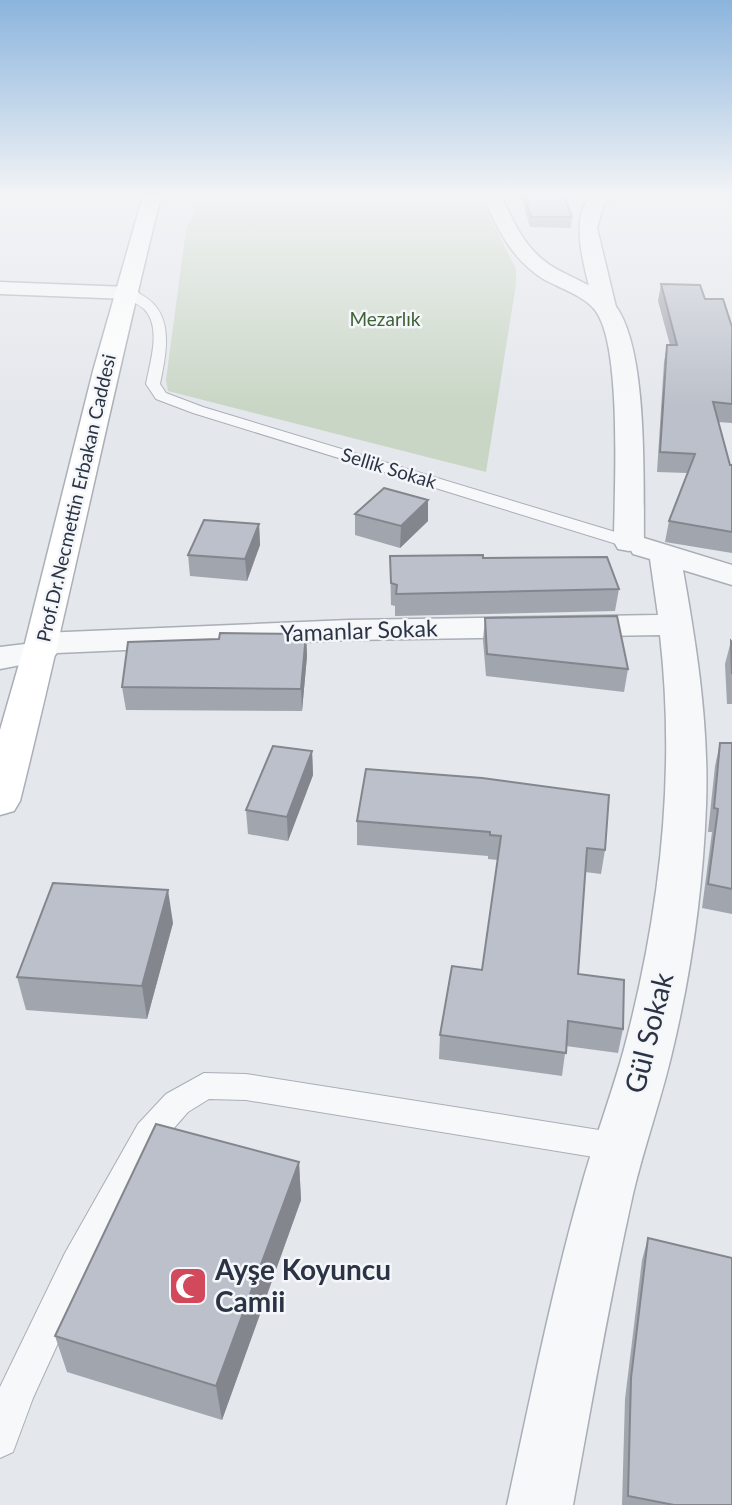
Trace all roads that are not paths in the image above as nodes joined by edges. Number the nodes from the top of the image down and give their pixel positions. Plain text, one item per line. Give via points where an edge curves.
1 (135, 266) edge
2 (538, 266) edge
3 (596, 266) edge
4 (0, 288) edge
5 (128, 293) junction
6 (605, 307) junction
7 (647, 547) junction
8 (732, 575) edge
9 (676, 625) junction
10 (41, 647) junction
11 (0, 658) edge
12 (0, 801) edge
13 (618, 1146) junction
14 (0, 1439) edge
15 (540, 1505) edge

1 - 5 main road, Prof.Dr.Necmettin Erbakan Caddesi
2 - 6 street
3 - 6 street, Gül Sokak
4 - 5 street
5 - 7 lane, Sellik Sokak via 150,307 158,319 153,384 161,396
5 - 10 main road, Prof.Dr.Necmettin Erbakan Caddesi
6 - 7 street, Gül Sokak via 621,352
7 - 8 street, Sellik Sokak
7 - 9 street, Gül Sokak
9 - 10 street, Yamanlar Sokak via 349,630
9 - 13 street, Gül Sokak via 687,726 684,819 668,961 649,1049
10 - 11 street, Yamanlar Sokak
10 - 12 main road, Prof.Dr.Necmettin Erbakan Caddesi
13 - 14 lane via 246,1087 204,1086 177,1103 149,1134 132,1163 77,1264 16,1393
13 - 15 street, Gül Sokak via 580,1304

